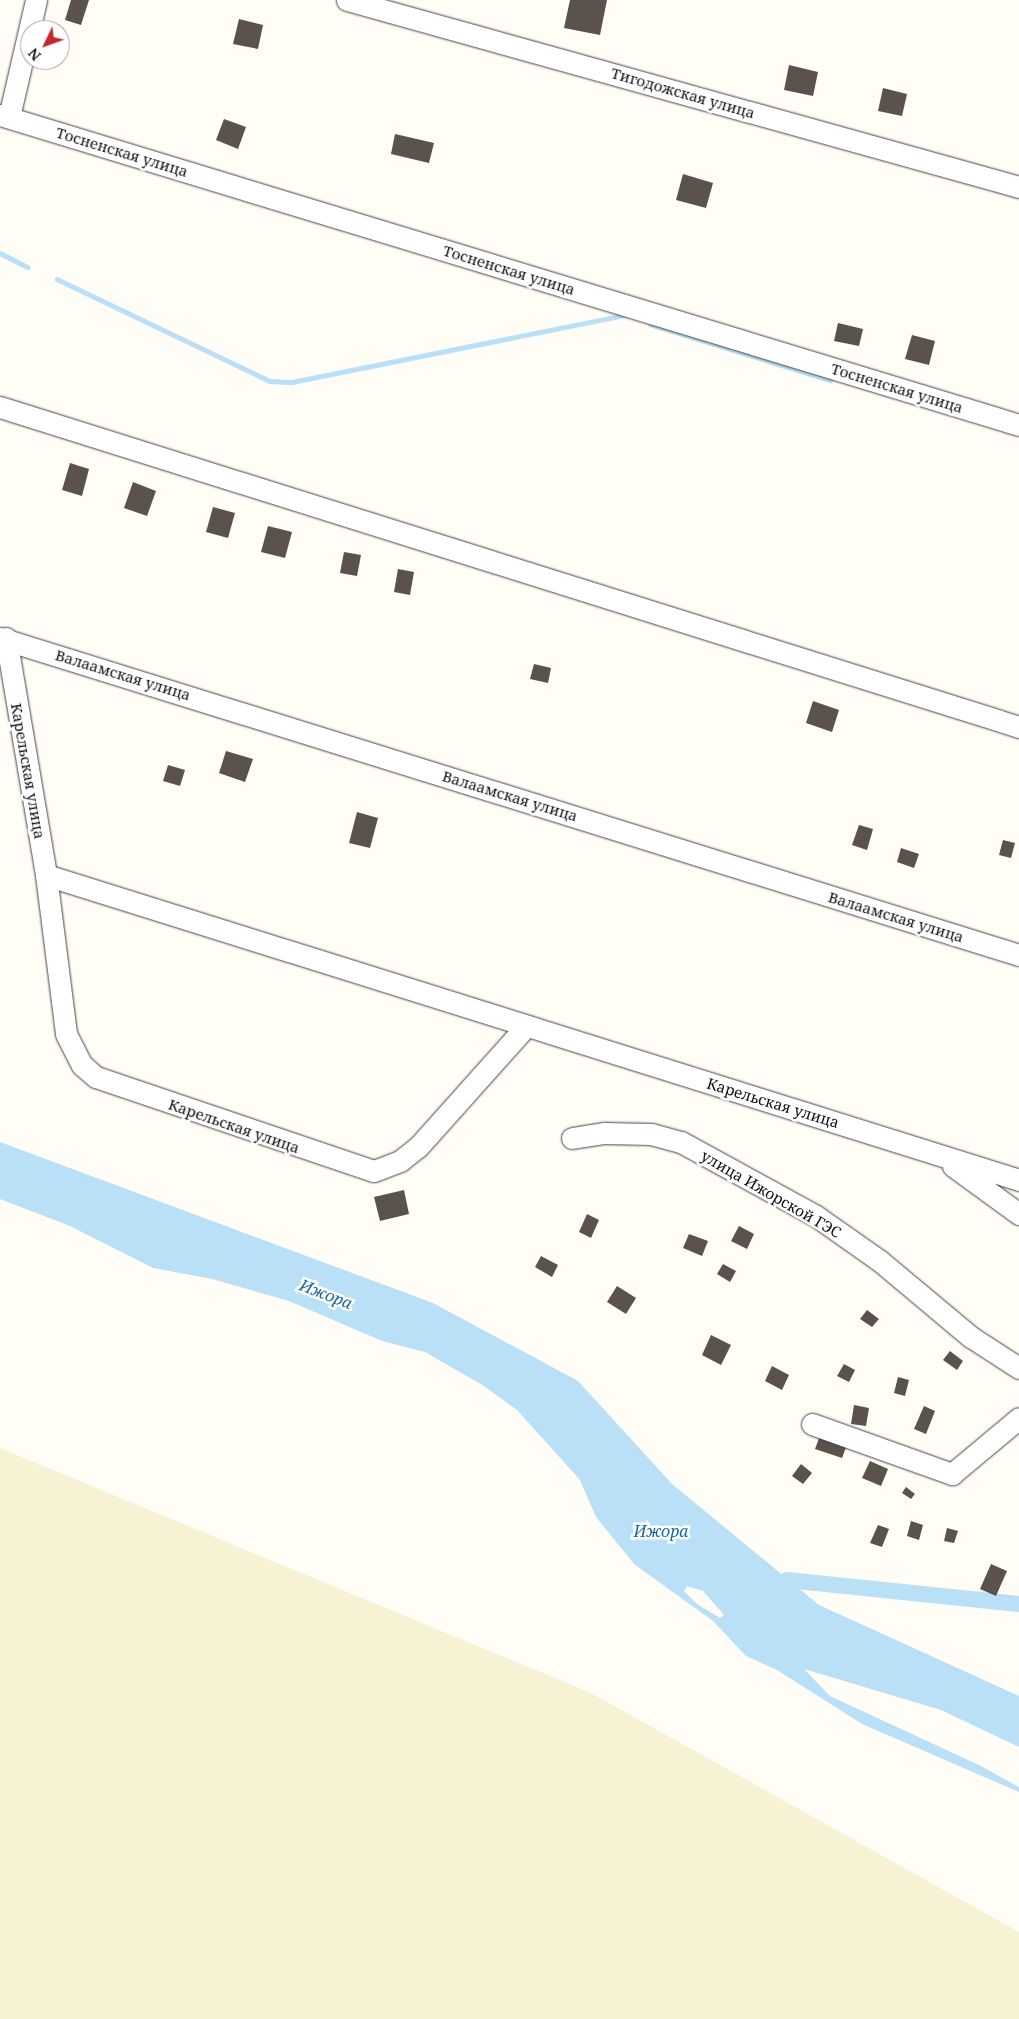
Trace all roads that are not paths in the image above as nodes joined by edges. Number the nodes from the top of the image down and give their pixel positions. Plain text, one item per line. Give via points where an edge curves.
1 (36, 0) edge
2 (347, 0) edge
3 (4, 116) edge
4 (1019, 186) edge
5 (0, 407) edge
6 (1019, 425) edge
7 (3, 638) edge
8 (1019, 727) edge
9 (46, 875) junction
10 (1019, 955) edge
11 (526, 1026) junction
12 (572, 1138) dead end
13 (941, 1157) junction
14 (1019, 1180) edge
15 (1019, 1214) edge
16 (1019, 1368) edge
17 (1019, 1418) edge
18 (812, 1424) dead end

1 - 3 street
2 - 4 street, Тигодожская улица
3 - 6 street, Тосненская улица
5 - 8 street
7 - 9 street, Карельская улица
7 - 10 street, Валаамская улица
9 - 11 street, Карельская улица
9 - 11 street, Карельская улица via 66,1034 82,1065 96,1077 124,1088 360,1169 387,1168 418,1147
11 - 13 street, Карельская улица
12 - 16 street, улица Ижорской ГЭС via 605,1133 651,1134 681,1142 816,1216 880,1261 971,1337
13 - 14 street, Карельская улица
13 - 15 street
17 - 18 street via 952,1474

